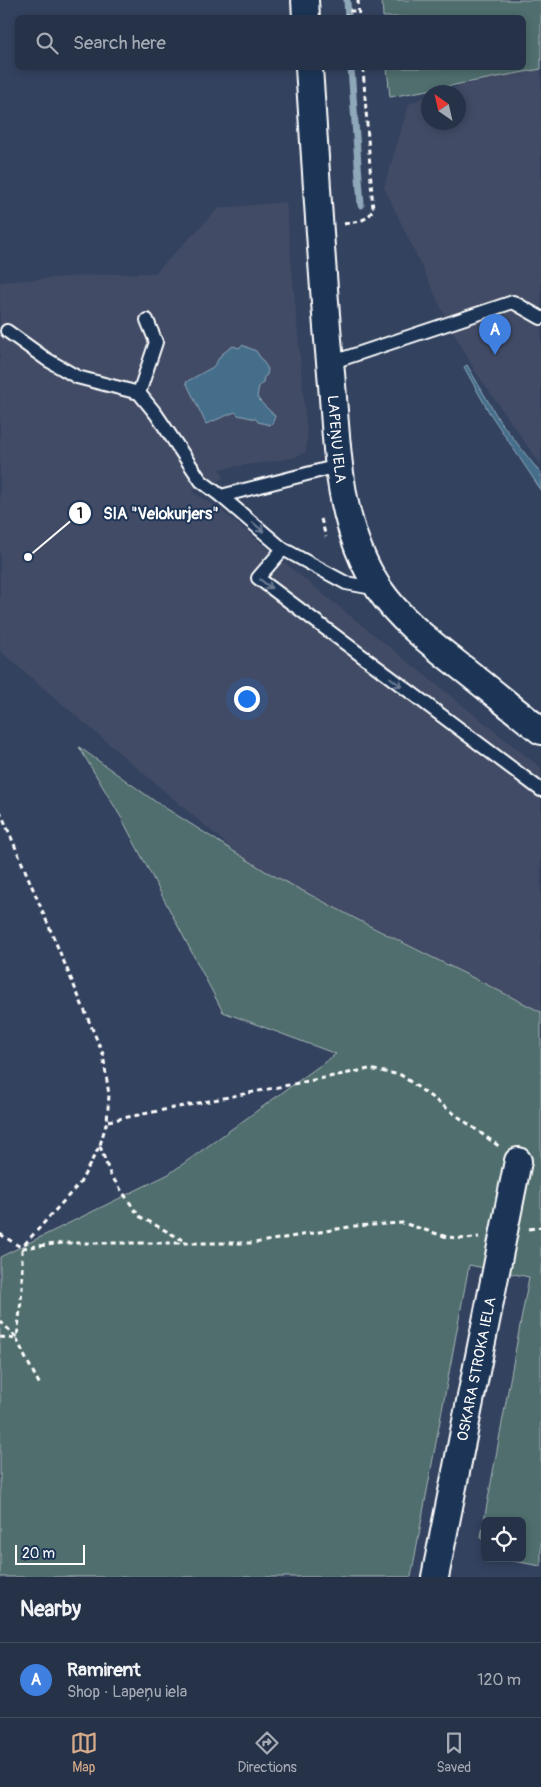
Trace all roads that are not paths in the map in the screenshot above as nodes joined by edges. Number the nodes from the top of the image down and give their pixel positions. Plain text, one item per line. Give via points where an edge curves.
1 (305, 0) edge
2 (306, 15) edge
3 (309, 70) edge
4 (541, 318) edge
5 (146, 320) dead end
6 (7, 331) dead end
7 (330, 363) junction
8 (139, 393) junction
9 (338, 466) junction
10 (221, 496) junction
11 (283, 549) junction
12 (380, 590) junction
13 (541, 731) edge
14 (541, 790) edge
15 (518, 1160) road end
16 (435, 1577) edge

1 - 2 street
3 - 7 street, LAPEŅU IELA
4 - 7 lane via 513,302
5 - 8 lane via 156,342
6 - 8 lane via 77,377
7 - 9 street, LAPEŅU IELA
8 - 10 lane via 201,481
9 - 10 lane
9 - 12 street, LAPEŅU IELA via 345,511 361,554
10 -> 11 lane
11 - 12 lane via 346,583
11 -> 14 lane via 258,578
12 - 13 street, LAPEŅU IELA via 429,642
15 - 16 street, OSKARA STROKA IELA

